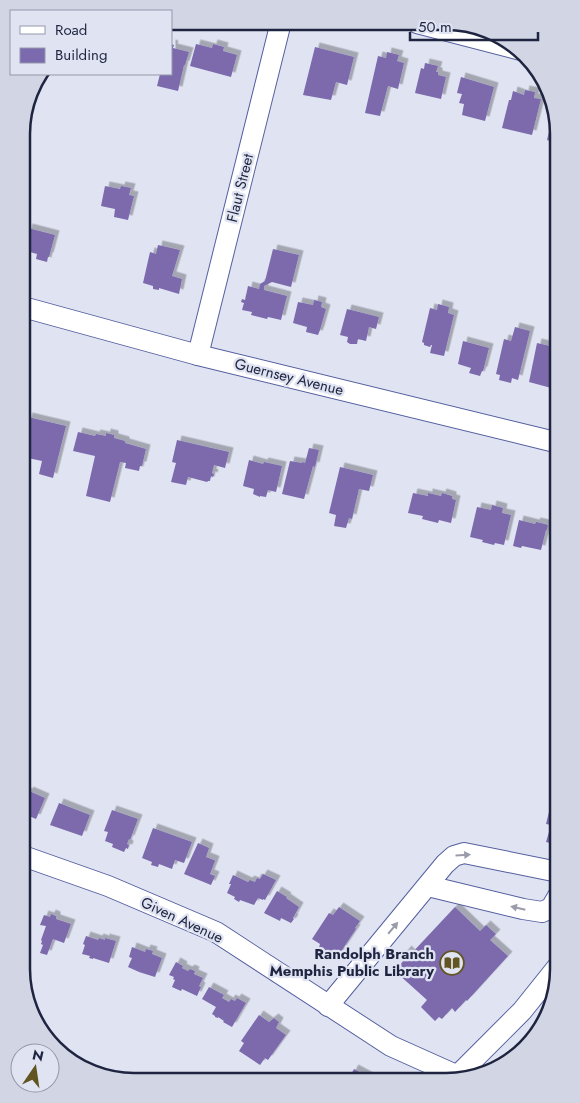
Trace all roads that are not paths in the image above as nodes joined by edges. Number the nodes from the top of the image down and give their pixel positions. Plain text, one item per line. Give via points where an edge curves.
1 (280, 30) edge
2 (444, 30) edge
3 (497, 44) edge
4 (30, 309) edge
5 (198, 355) junction
6 (550, 441) edge
7 (30, 858) edge
8 (550, 870) edge
9 (428, 886) junction
10 (550, 908) edge
11 (548, 987) edge
12 (542, 1000) edge
13 (328, 1006) junction
14 (461, 1072) edge
15 (450, 1073) edge

1 - 5 street, Flaut Street
2 - 3 street
4 - 5 street, Guernsey Avenue
5 - 6 street, Guernsey Avenue
7 - 13 street, Given Avenue via 108,886 216,932
9 -> 8 street via 445,864 464,853
10 -> 9 street via 542,912 524,909
13 -> 9 street
11 - 12 street
12 - 14 street via 522,1011
13 - 15 street, Given Avenue via 391,1046

